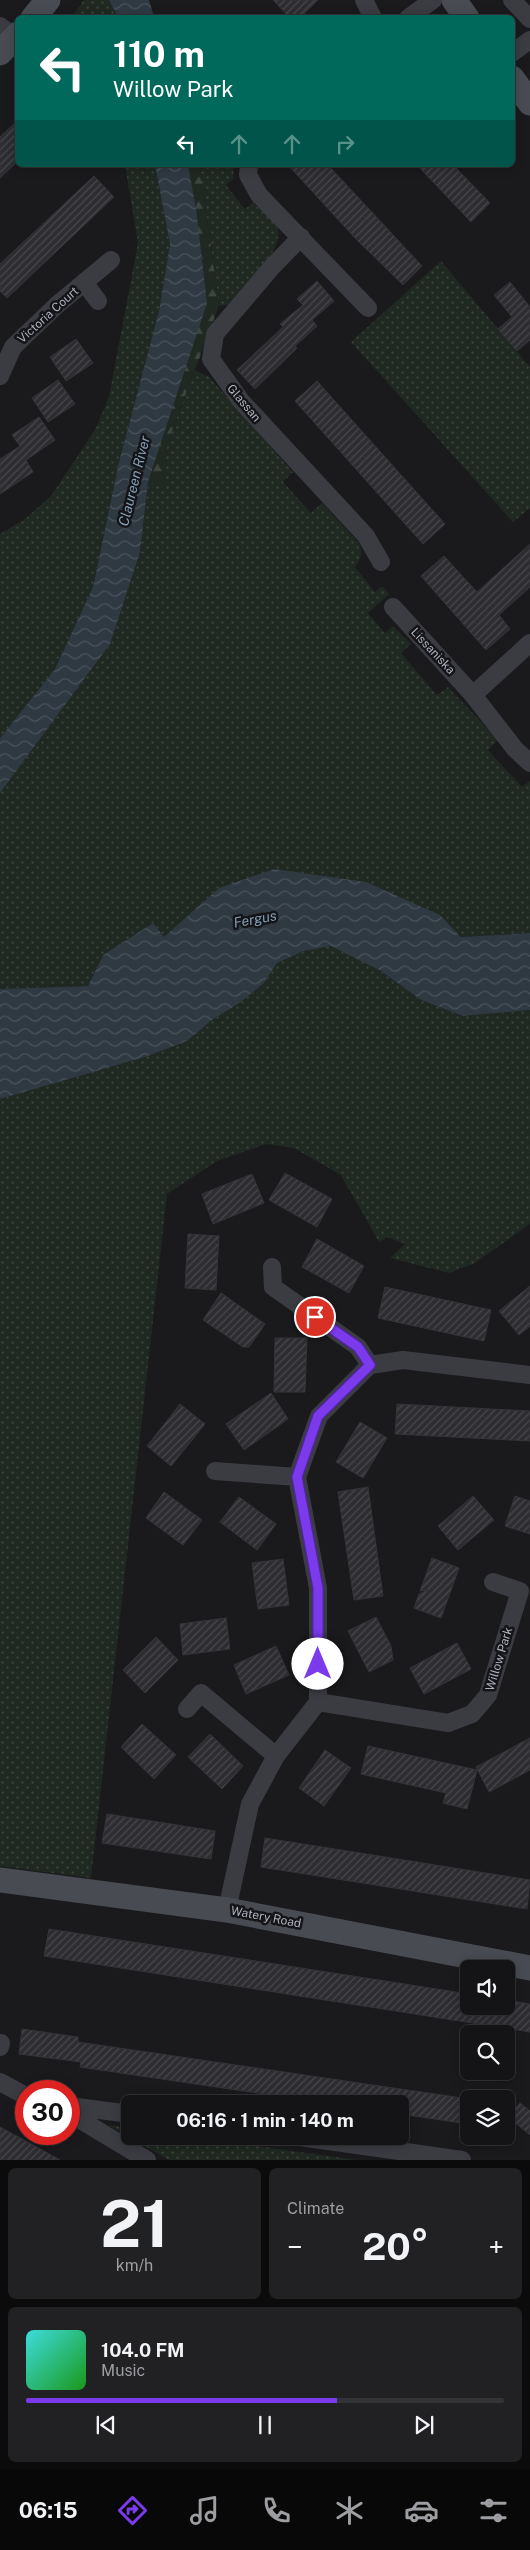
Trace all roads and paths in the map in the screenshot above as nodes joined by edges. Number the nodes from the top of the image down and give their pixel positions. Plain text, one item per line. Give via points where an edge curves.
1 (48, 0) edge
2 (364, 0) edge
3 (433, 0) edge
4 (454, 0) edge
5 (512, 0) edge
6 (35, 15) edge
7 (372, 15) edge
8 (412, 15) edge
9 (465, 15) edge
10 (530, 19) edge
11 (530, 40) edge
12 (515, 52) edge
13 (515, 82) edge
14 (530, 103) edge
15 (249, 167) edge
16 (301, 237) junction
17 (111, 260) dead end
18 (84, 282) junction
19 (98, 301) dead end
20 (368, 308) dead end
21 (0, 376) edge
22 (381, 562) dead end
23 (393, 607) dead end
24 (530, 643) edge
25 (473, 695) junction
26 (530, 763) edge
27 (272, 1268) dead end
28 (370, 1365) junction
29 (530, 1375) edge
30 (215, 1471) dead end
31 (297, 1477) junction
32 (494, 1582) dead end
33 (318, 1702) junction
34 (187, 1709) dead end
35 (276, 1756) junction
36 (0, 1880) edge
37 (227, 1910) junction
38 (530, 1968) edge
39 (0, 2082) edge
40 (15, 2090) edge
41 (80, 2107) edge
42 (121, 2113) edge
43 (80, 2120) edge
44 (343, 2145) edge
45 (404, 2156) edge
46 (147, 2160) edge
47 (462, 2160) edge

1 - 6 street
2 - 7 street
3 - 8 street
4 - 9 street
5 - 10 street
11 - 12 street
13 - 14 street
15 - 16 street via 248,175 259,195
16 - 20 street
16 - 22 street, Glassan via 215,334 210,359 241,401 366,536
17 - 18 street, Victoria Court
18 - 19 street, Victoria Court
18 - 21 street, Victoria Court via 13,347
23 - 25 street, Lissaniska
24 - 25 street
25 - 26 street, Lissaniska via 515,749
27 - 28 street via 273,1287 358,1347
28 - 29 street via 403,1360
28 - 31 street via 318,1416
30 - 31 street
31 - 33 street via 318,1588
32 - 33 street, Willow Park via 520,1590 488,1695 472,1714 448,1723
33 - 35 street
34 - 35 street via 202,1692
35 - 37 street via 250,1804
36 - 37 street, Watery Road
37 - 38 street, Watery Road
39 - 40 street
41 - 42 street
43 - 46 street
44 - 45 street
45 - 47 street

